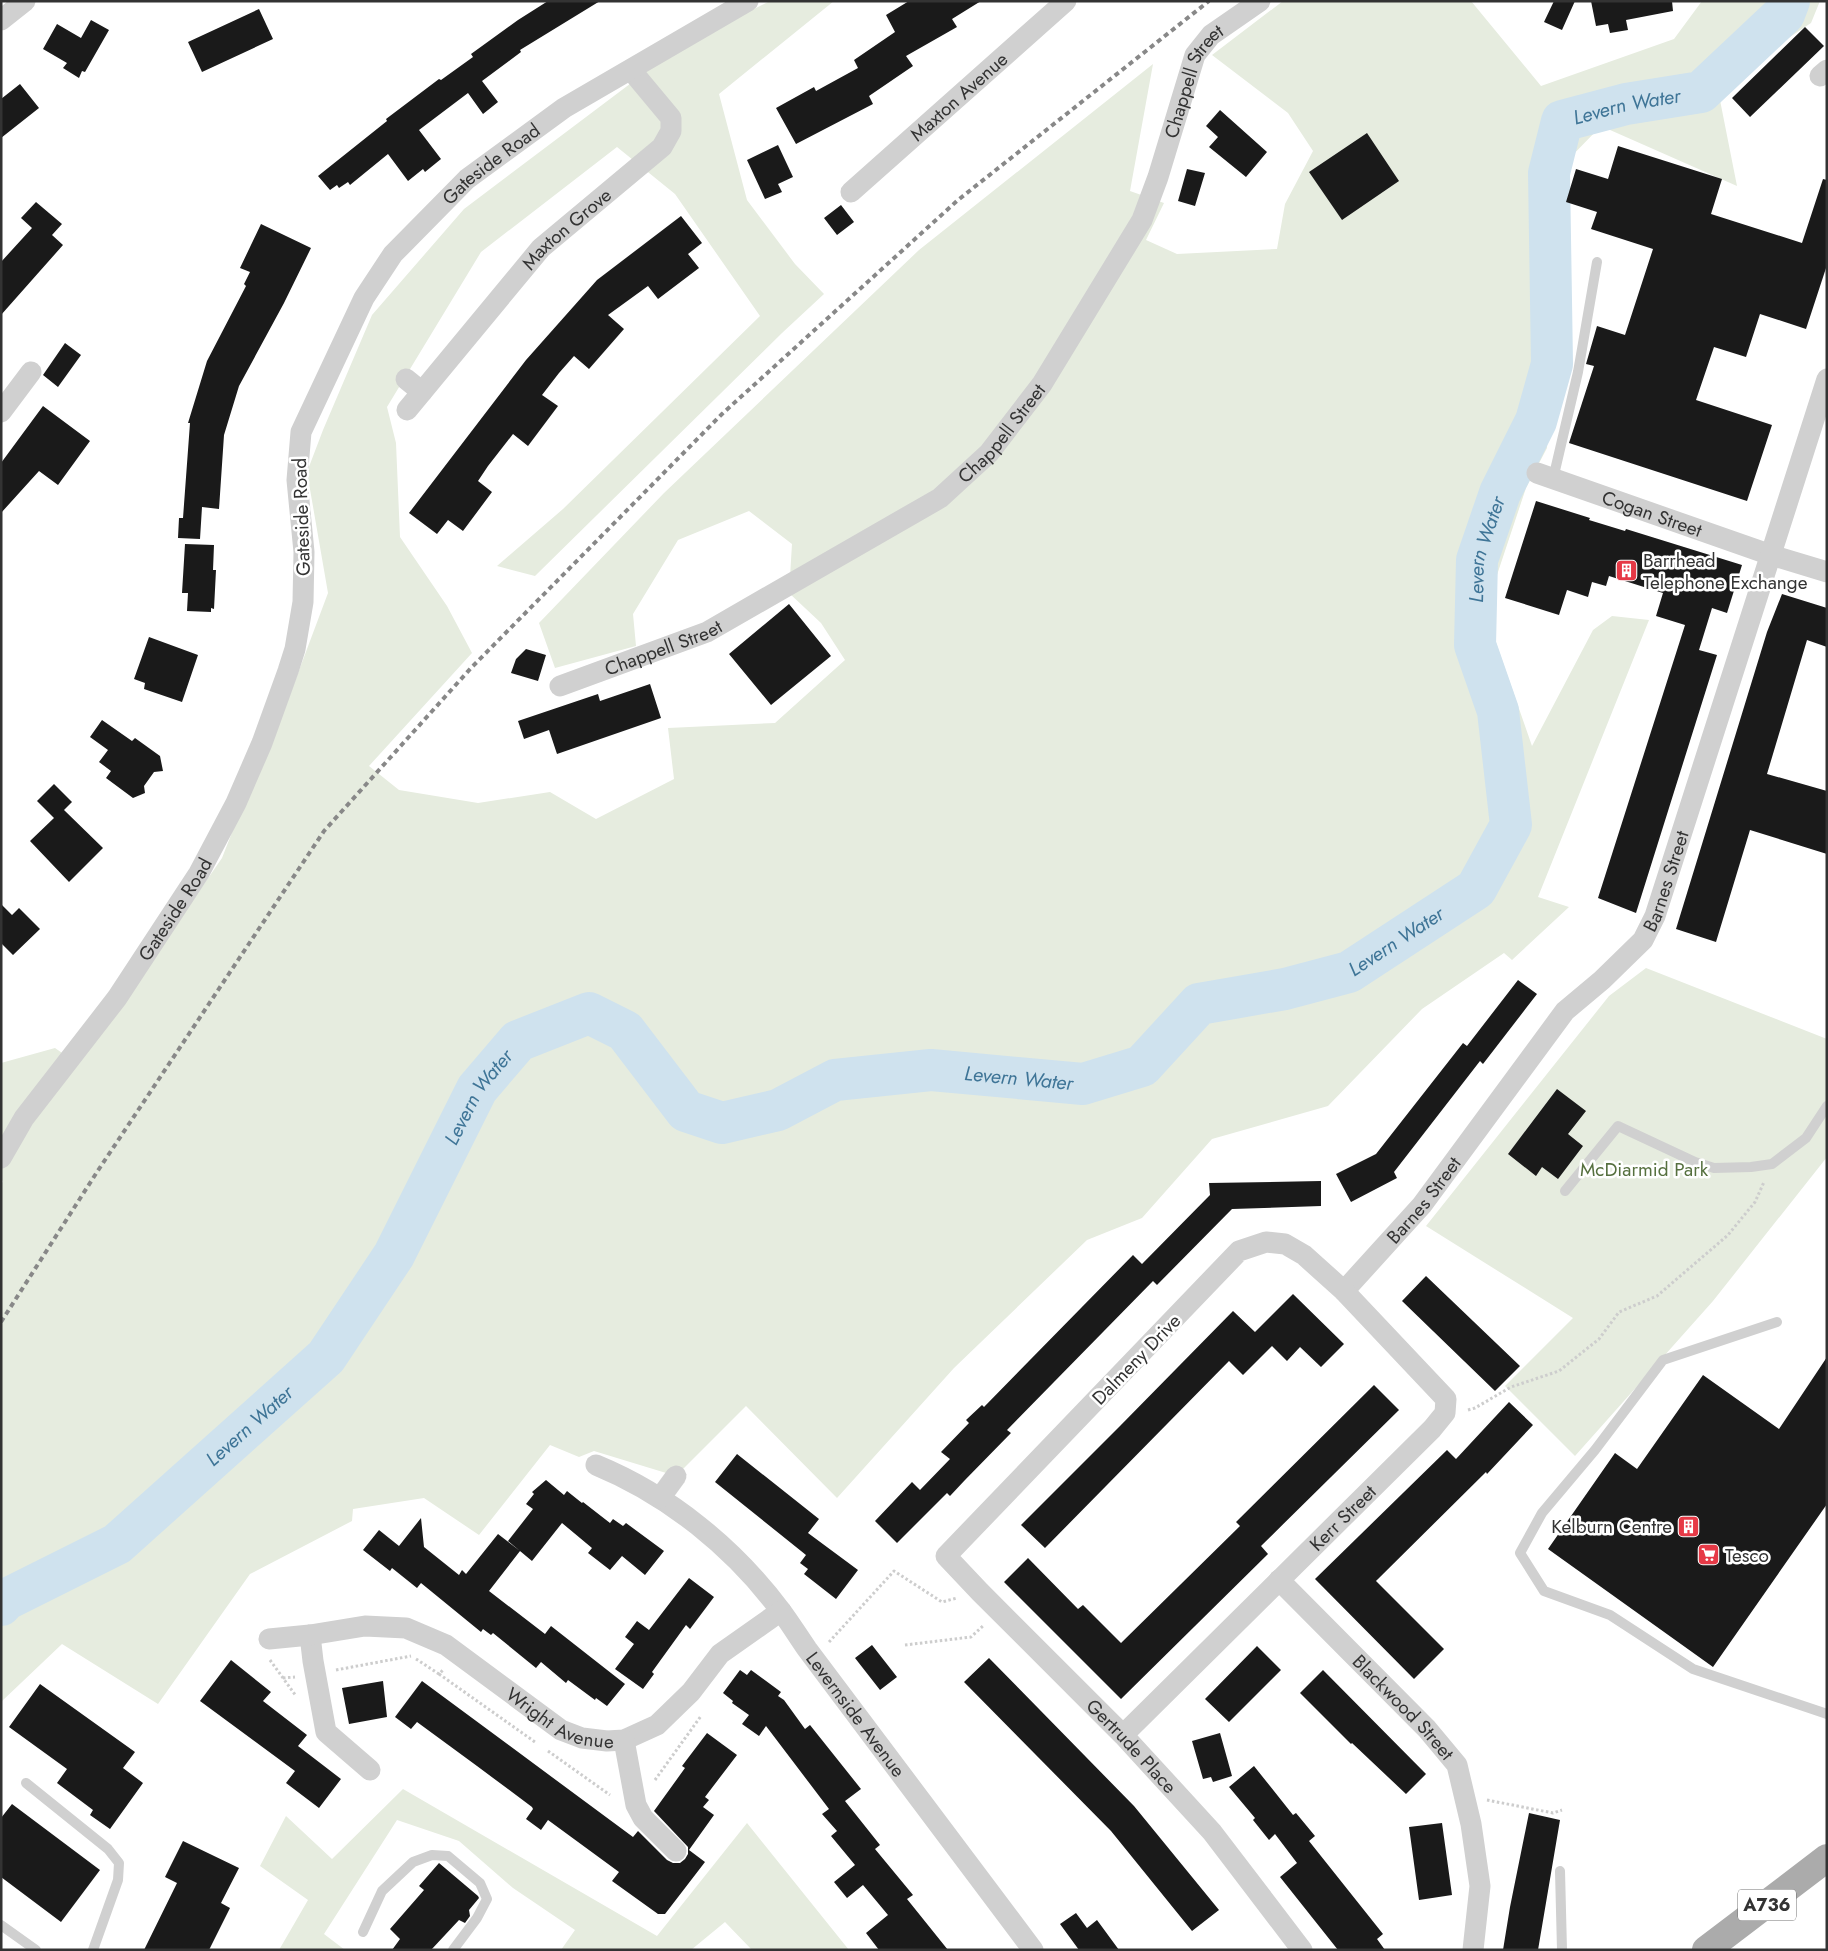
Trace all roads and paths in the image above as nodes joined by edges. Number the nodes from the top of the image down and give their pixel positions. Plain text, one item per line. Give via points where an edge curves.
1 (25, 1) edge
2 (748, 1) edge
3 (1066, 1) edge
4 (1260, 1) edge
5 (1, 20) edge
6 (631, 70) junction
7 (850, 192) dead end
8 (1597, 262) dead end
9 (31, 372) dead end
10 (1827, 380) edge
11 (8, 389) edge
12 (407, 410) dead end
13 (1, 412) edge
14 (1545, 476) joint
15 (1771, 555) junction
16 (1827, 572) edge
17 (560, 686) dead end
18 (1827, 1106) edge
19 (1, 1158) edge
20 (1772, 1164) junction
21 (1565, 1191) dead end
22 (1344, 1291) junction
23 (1777, 1322) dead end
24 (1445, 1413) junction
25 (596, 1464) dead end
26 (676, 1476) dead end
27 (660, 1498) junction
28 (946, 1556) joint
29 (1278, 1580) junction
30 (980, 1592) junction
31 (781, 1611) junction
32 (999, 1611) junction
33 (310, 1635) junction
34 (269, 1639) joint
35 (905, 1644) dead end
36 (458, 1654) junction
37 (814, 1659) junction
38 (315, 1673) junction
39 (440, 1674) junction
40 (283, 1678) junction
41 (1827, 1714) edge
42 (324, 1722) junction
43 (1123, 1735) junction
44 (624, 1740) junction
45 (548, 1751) dead end
46 (370, 1770) dead end
47 (26, 1784) dead end
48 (1465, 1795) junction
49 (1562, 1810) dead end
50 (676, 1850) dead end
51 (1827, 1858) edge
52 (1560, 1871) dead end
53 (1, 1925) edge
54 (363, 1932) dead end
55 (36, 1950) edge
56 (93, 1950) edge
57 (453, 1950) edge
58 (1033, 1950) edge
59 (1302, 1950) edge
60 (1474, 1950) edge
61 (1562, 1950) edge
62 (1706, 1950) edge

1 - 5 street
2 - 6 street, Gateside Road
3 - 7 street, Maxton Avenue
4 - 17 street, Chappell Street via 1211,35 1195,56 1142,220 1042,384 989,453 940,498 707,632
6 - 12 street, Maxton Grove via 671,118 671,131 662,148 541,248 414,385
6 - 19 street, Gateside Road via 564,108 467,179 392,254 364,298 301,432 296,480 304,552 303,602 292,657 262,743 236,803 199,873 117,998 24,1118
8 - 14 lane via 1578,372
9 - 11 street
10 - 15 street, Barnes Street
11 - 13 street
14 - 15 street, Cogan Street
15 - 16 street, Cogan Street
15 - 22 street, Barnes Street via 1655,916 1643,940 1565,1011 1422,1205
18 - 20 lane via 1806,1138
20 - 21 lane via 1714,1168 1618,1126
20 - 24 path via 1755,1202 1728,1235 1657,1296 1619,1312 1599,1339 1559,1371 1511,1387 1475,1408
22 - 24 street via 1446,1399
22 - 28 street, Dalmeny Drive via 1304,1255 1285,1244 1266,1242 1239,1251
23 - 41 lane via 1663,1360 1542,1513 1520,1553 1544,1591 1610,1615 1693,1669
24 - 29 street, Kerr Street
25 - 27 street, Levernside Avenue via 624,1476
26 - 27 street
27 - 31 street, Levernside Avenue via 725,1547
28 - 30 street, Gertrude Place
29 - 43 street, Kerr Street
29 - 48 street, Blackwood Street via 1427,1729 1457,1765
30 - 32 street, Gertrude Place
30 - 37 path via 942,1602 894,1571
31 - 37 street, Levernside Avenue
31 - 44 street, Wright Avenue via 720,1654 691,1692 657,1725
32 - 35 path via 971,1637
32 - 43 street, Gertrude Place
33 - 34 street, Wright Avenue
33 - 36 street, Wright Avenue via 364,1626 406,1628 446,1645
33 - 38 street
34 - 40 path via 262,1650
36 - 39 path
36 - 44 street, Wright Avenue via 561,1730 582,1738
37 - 58 street, Levernside Avenue
38 - 39 path via 411,1656
38 - 40 path
38 - 42 street
39 - 45 path
40 - 42 path via 314,1721
42 - 46 street via 326,1732
43 - 59 street, Gertrude Place via 1212,1832
44 - 50 street via 636,1805 643,1818
47 - 56 lane via 108,1849 119,1863 118,1880
48 - 49 path via 1553,1813
48 - 60 street, Blackwood Street via 1480,1886
51 - 62 main road, A736
52 - 61 lane
53 - 55 lane
54 - 57 lane via 382,1891 414,1862 432,1855 448,1856 480,1883 488,1899 478,1918

